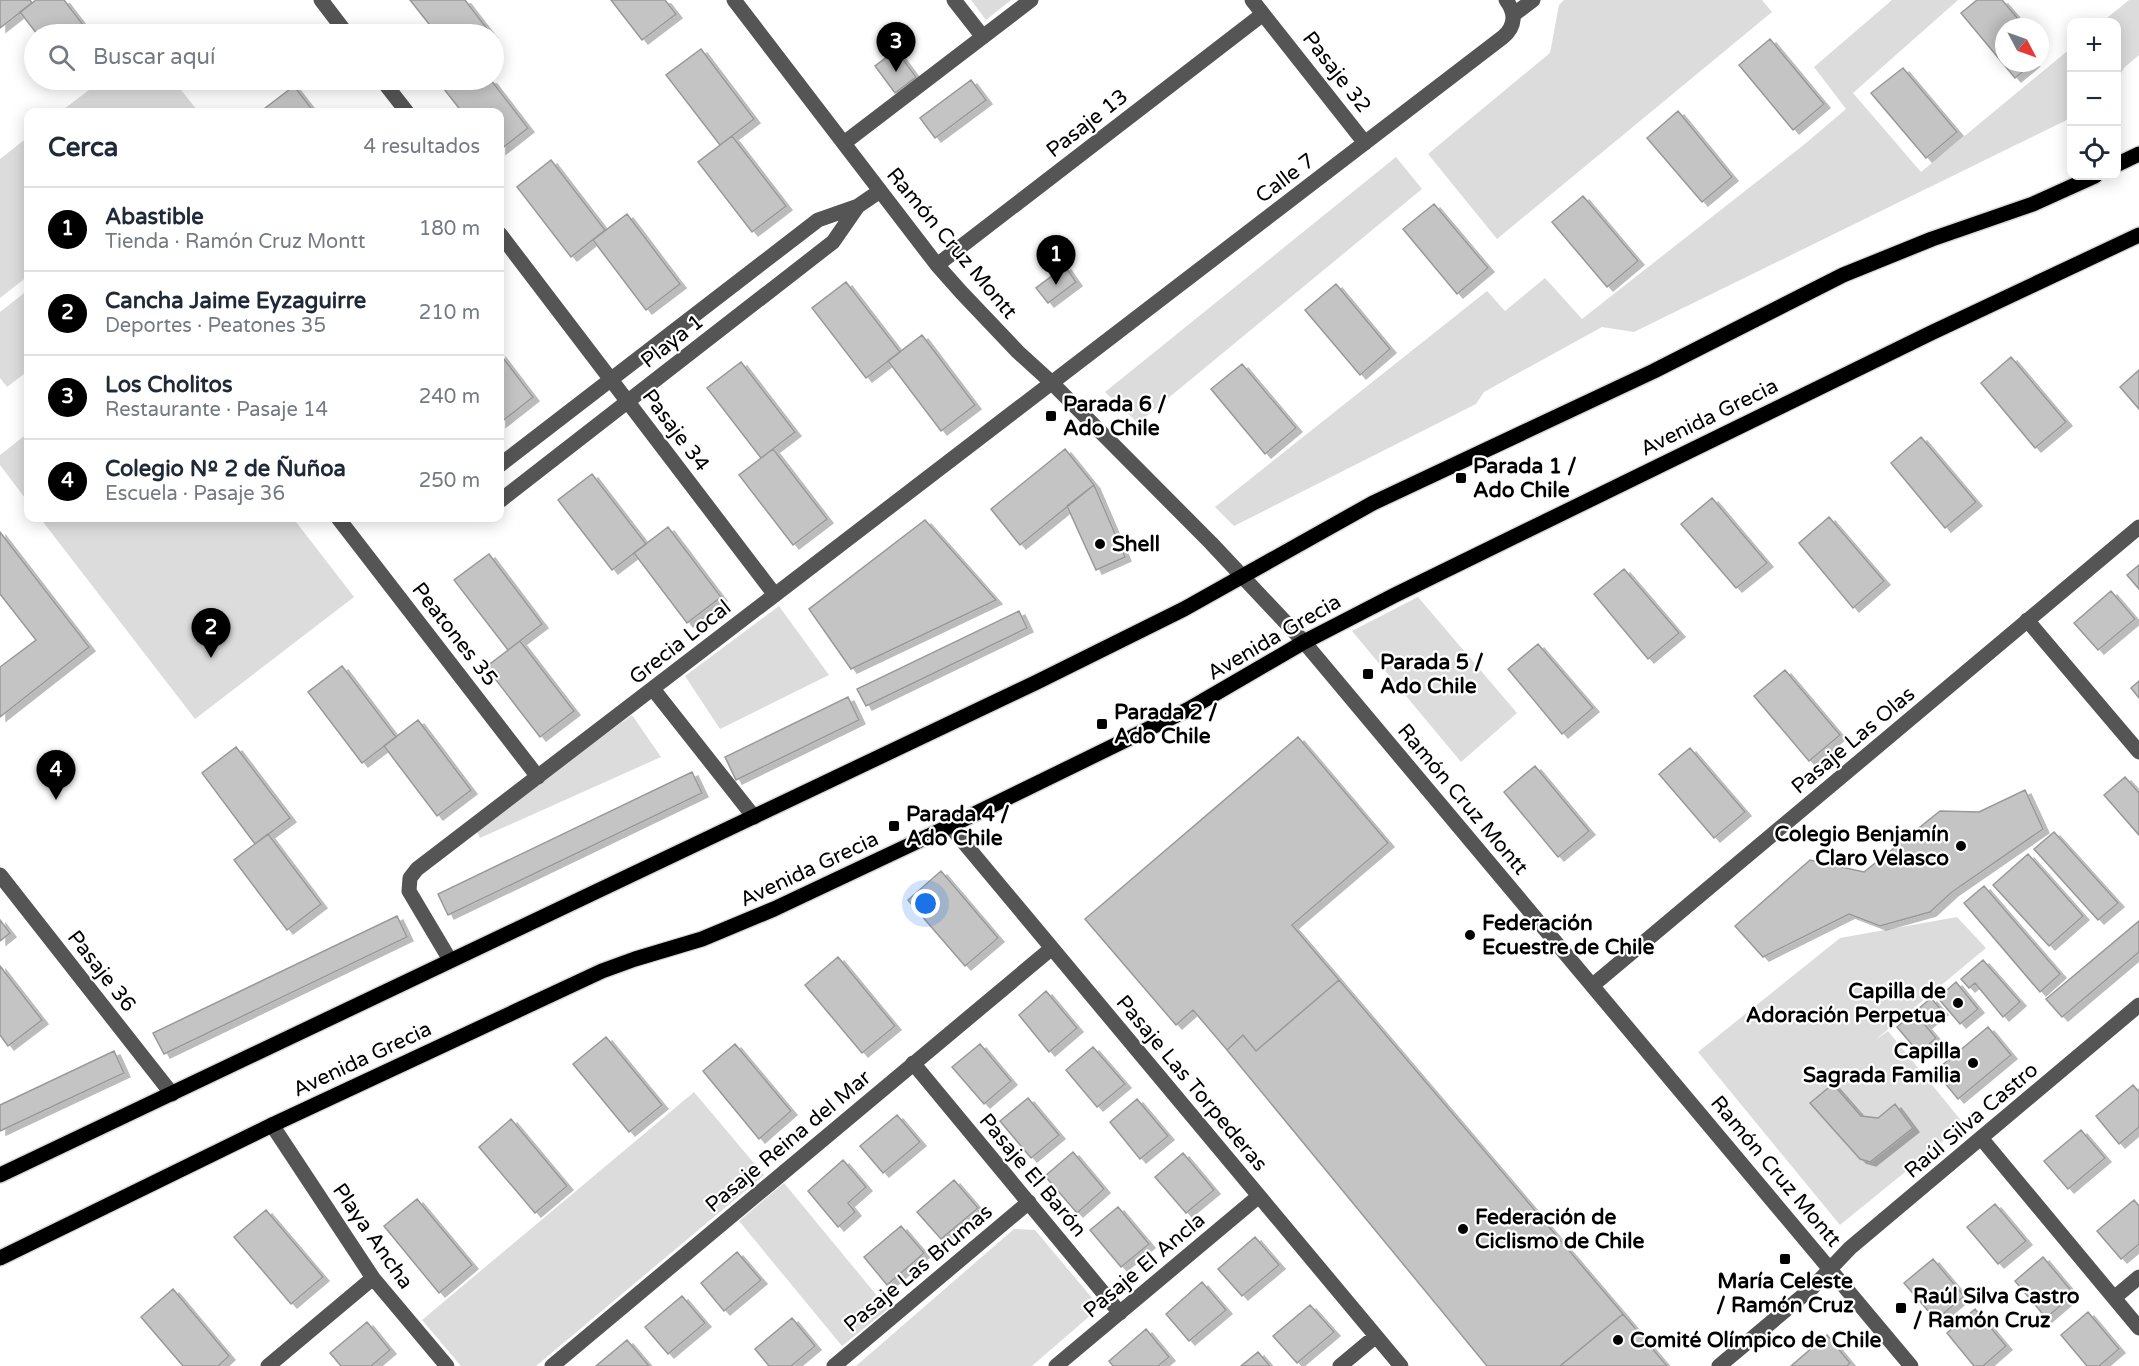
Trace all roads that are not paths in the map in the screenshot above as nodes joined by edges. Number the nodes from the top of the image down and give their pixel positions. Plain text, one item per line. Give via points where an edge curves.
1 (321, 0) edge
2 (734, 0) edge
3 (954, 0) edge
4 (1031, 0) edge
5 (1252, 0) edge
6 (1506, 0) edge
7 (1533, 0) edge
8 (1263, 14) junction
9 (1514, 15) junction
10 (339, 24) edge
11 (983, 37) junction
12 (390, 90) edge
13 (404, 108) edge
14 (843, 143) junction
15 (1365, 143) junction
16 (2139, 154) edge
17 (2121, 163) edge
18 (2086, 180) edge
19 (880, 190) junction
20 (858, 206) junction
21 (2139, 235) edge
22 (504, 239) edge
23 (937, 265) junction
24 (611, 380) junction
25 (1051, 382) junction
26 (628, 402) junction
27 (504, 462) edge
28 (504, 498) edge
29 (341, 522) edge
30 (2139, 526) edge
31 (1243, 576) junction
32 (775, 595) junction
33 (2028, 620) junction
34 (1304, 642) junction
35 (653, 689) junction
36 (2139, 752) edge
37 (538, 777) junction
38 (754, 817) junction
39 (950, 826) junction
40 (0, 875) edge
41 (1052, 948) junction
42 (450, 960) junction
43 (1593, 985) junction
44 (2139, 1005) edge
45 (914, 1063) junction
46 (172, 1094) junction
47 (272, 1125) junction
48 (1981, 1138) junction
49 (0, 1175) edge
50 (1259, 1196) junction
51 (1029, 1202) junction
52 (0, 1258) edge
53 (1831, 1268) junction
54 (2139, 1277) edge
55 (373, 1278) junction
56 (2114, 1298) junction
57 (1120, 1313) junction
58 (2139, 1328) edge
59 (1376, 1336) junction
60 (268, 1366) edge
61 (447, 1366) edge
62 (552, 1366) edge
63 (834, 1366) edge
64 (1056, 1366) edge
65 (1340, 1366) edge
66 (1401, 1366) edge
67 (1719, 1366) edge
68 (1911, 1366) edge

1 - 10 street
2 - 14 street, Ramón Cruz Montt
3 - 11 street
4 - 11 street
5 - 8 street, Pasaje 32
6 - 9 street
7 - 9 street, Calle 7
8 - 15 street, Pasaje 32
8 - 23 street, Pasaje 13
9 - 15 street, Calle 7 via 1511,28 1503,37
11 - 14 street
12 - 13 street
14 - 19 street, Ramón Cruz Montt
15 - 25 street, Calle 7
16 - 17 main road
18 - 31 main road via 1843,275 1654,371 1373,503
19 - 20 street, Playa 1
19 - 23 street, Ramón Cruz Montt
20 - 24 street, Playa 1 via 818,220
20 - 26 street, Playa 1 via 834,242
21 - 34 main road, Avenida Grecia via 1613,488
22 - 24 street, Pasaje 34
23 - 25 street, Ramón Cruz Montt
24 - 26 street, Pasaje 34
24 - 27 street, Playa 1
25 - 31 street, Ramón Cruz Montt
25 - 32 street, Grecia Local
26 - 28 street, Playa 1
26 - 32 street, Pasaje 34
29 - 37 street, Peatones 35
30 - 33 street, Pasaje Las Olas
31 - 34 street, Ramón Cruz Montt
31 - 38 main road via 1037,682
32 - 35 street, Grecia Local
33 - 36 street
33 - 43 street, Pasaje Las Olas
34 - 39 main road, Avenida Grecia via 1189,709
34 - 43 street, Ramón Cruz Montt
35 - 37 street, Grecia Local
35 - 38 street
37 - 42 street, Grecia Local via 410,878 409,891
38 - 42 main road
39 - 41 street, Pasaje Las Torpederas
39 - 47 main road, Avenida Grecia via 702,939 602,971
40 - 46 street, Pasaje 36
41 - 45 street, Pasaje Reina del Mar
41 - 50 street, Pasaje Las Torpederas
42 - 46 main road
43 - 53 street, Ramón Cruz Montt
44 - 48 street, Raúl Silva Castro
45 - 51 street, Pasaje El Barón
45 - 62 street, Pasaje Reina del Mar
46 - 49 main road
47 - 52 main road, Avenida Grecia
47 - 55 street, Playa Ancha
48 - 53 street, Raúl Silva Castro
48 - 56 street
50 - 57 street, Pasaje El Ancla
50 - 59 street, Pasaje Las Torpederas
51 - 57 street, Pasaje El Barón
51 - 63 street, Pasaje Las Brumas
53 - 67 street, Raúl Silva Castro
53 - 68 street, Ramón Cruz Montt
54 - 56 street
55 - 60 street
55 - 61 street, Playa Ancha
56 - 58 street
57 - 64 street, Pasaje El Ancla
59 - 65 street
59 - 66 street, Pasaje Las Torpederas

